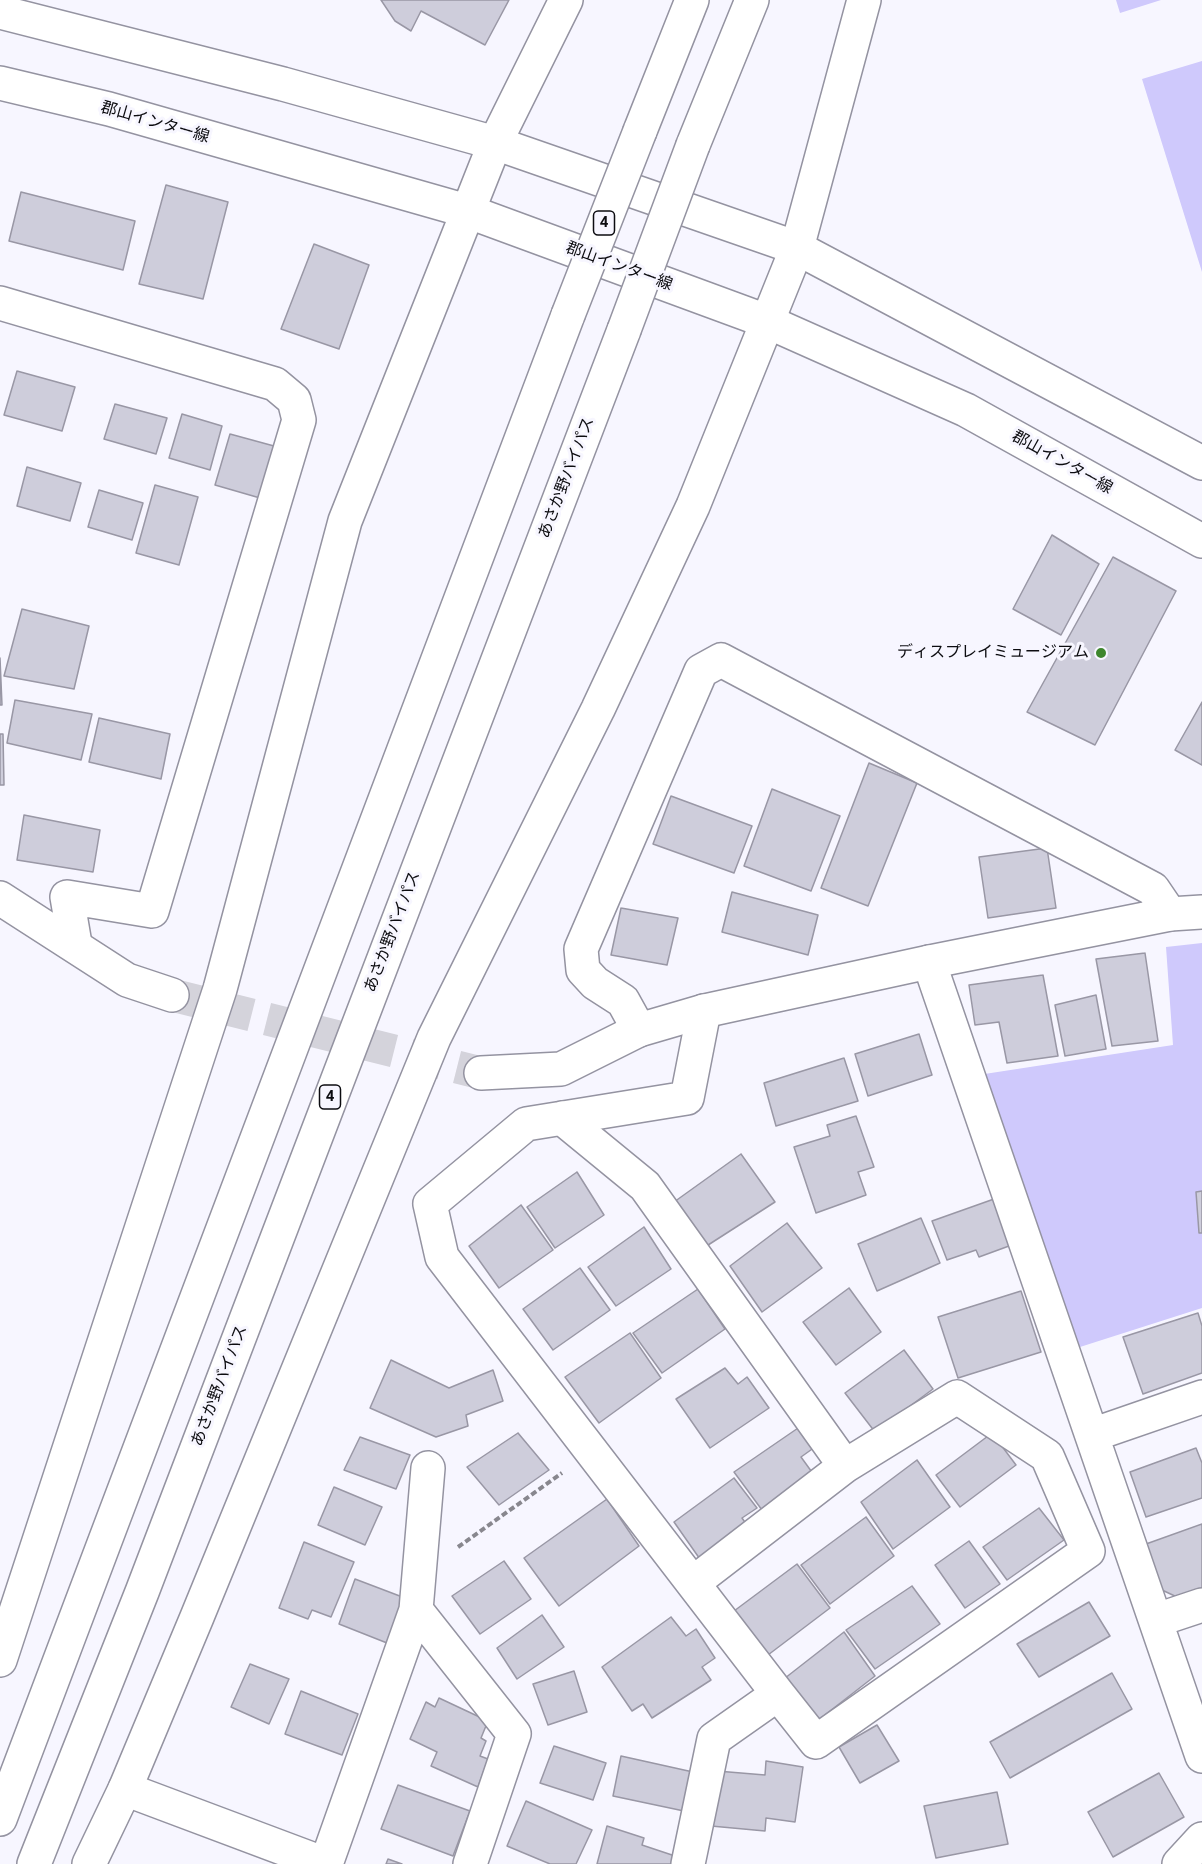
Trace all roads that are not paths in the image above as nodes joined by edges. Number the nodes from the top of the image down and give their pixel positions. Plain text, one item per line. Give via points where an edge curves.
1 (566, 0) edge
2 (692, 0) edge
3 (752, 0) edge
4 (864, 0) edge
5 (0, 12) edge
6 (0, 83) edge
7 (495, 143) junction
8 (467, 211) junction
9 (796, 248) junction
10 (0, 303) edge
11 (766, 321) junction
12 (1202, 463) edge
13 (1202, 541) edge
14 (0, 898) edge
15 (1202, 912) edge
16 (1170, 914) junction
17 (75, 944) junction
18 (928, 962) junction
19 (172, 995) tunnel mouth
20 (704, 1011) junction
21 (639, 1030) junction
22 (481, 1073) tunnel mouth
23 (562, 1118) junction
24 (1202, 1397) edge
25 (1092, 1435) junction
26 (845, 1466) junction
27 (428, 1468) dead end
28 (693, 1583) junction
29 (1202, 1605) edge
30 (416, 1610) junction
31 (1157, 1620) junction
32 (0, 1660) edge
33 (778, 1694) junction
34 (1202, 1756) edge
35 (125, 1789) junction
36 (0, 1819) edge
37 (1202, 1839) edge
38 (34, 1864) edge
39 (89, 1864) edge
40 (326, 1864) edge
41 (470, 1864) edge
42 (688, 1864) edge
43 (1179, 1864) edge

1 - 7 main road
2 - 36 main road, 4, bridge via 568,315
3 - 38 main road, あさか野バイパス / 4, bridge via 142,1592
4 - 9 main road
5 - 7 main road
6 - 8 main road, 郡山インター線 via 120,112
7 - 8 main road
7 - 9 main road
8 - 11 main road, 郡山インター線
8 - 32 main road via 345,521 220,989
9 - 11 main road
9 - 12 main road
10 - 17 main road via 275,384 294,400 298,420 152,911 66,897
11 - 13 main road, 郡山インター線 via 966,410
11 - 35 main road via 693,506 598,709 434,1038
14 - 17 main road
15 - 16 main road
16 - 18 main road
16 - 21 main road via 1153,889 721,660 701,671 580,949 583,970 622,1001
17 - 19 main road via 127,980
18 - 20 main road
18 - 25 main road
20 - 21 main road
20 - 23 main road via 687,1098
21 - 22 main road via 561,1069
23 - 26 main road via 645,1186
23 - 28 main road via 525,1124 430,1204 442,1257
24 - 25 main road
25 - 31 main road
26 - 28 main road
26 - 33 main road via 957,1397 1047,1456 1088,1551 816,1742
27 - 30 main road
28 - 33 main road
29 - 31 main road
30 - 40 main road
30 - 41 main road via 514,1734
31 - 34 main road
33 - 42 main road via 714,1739
35 - 39 main road
35 - 40 main road
37 - 43 main road

